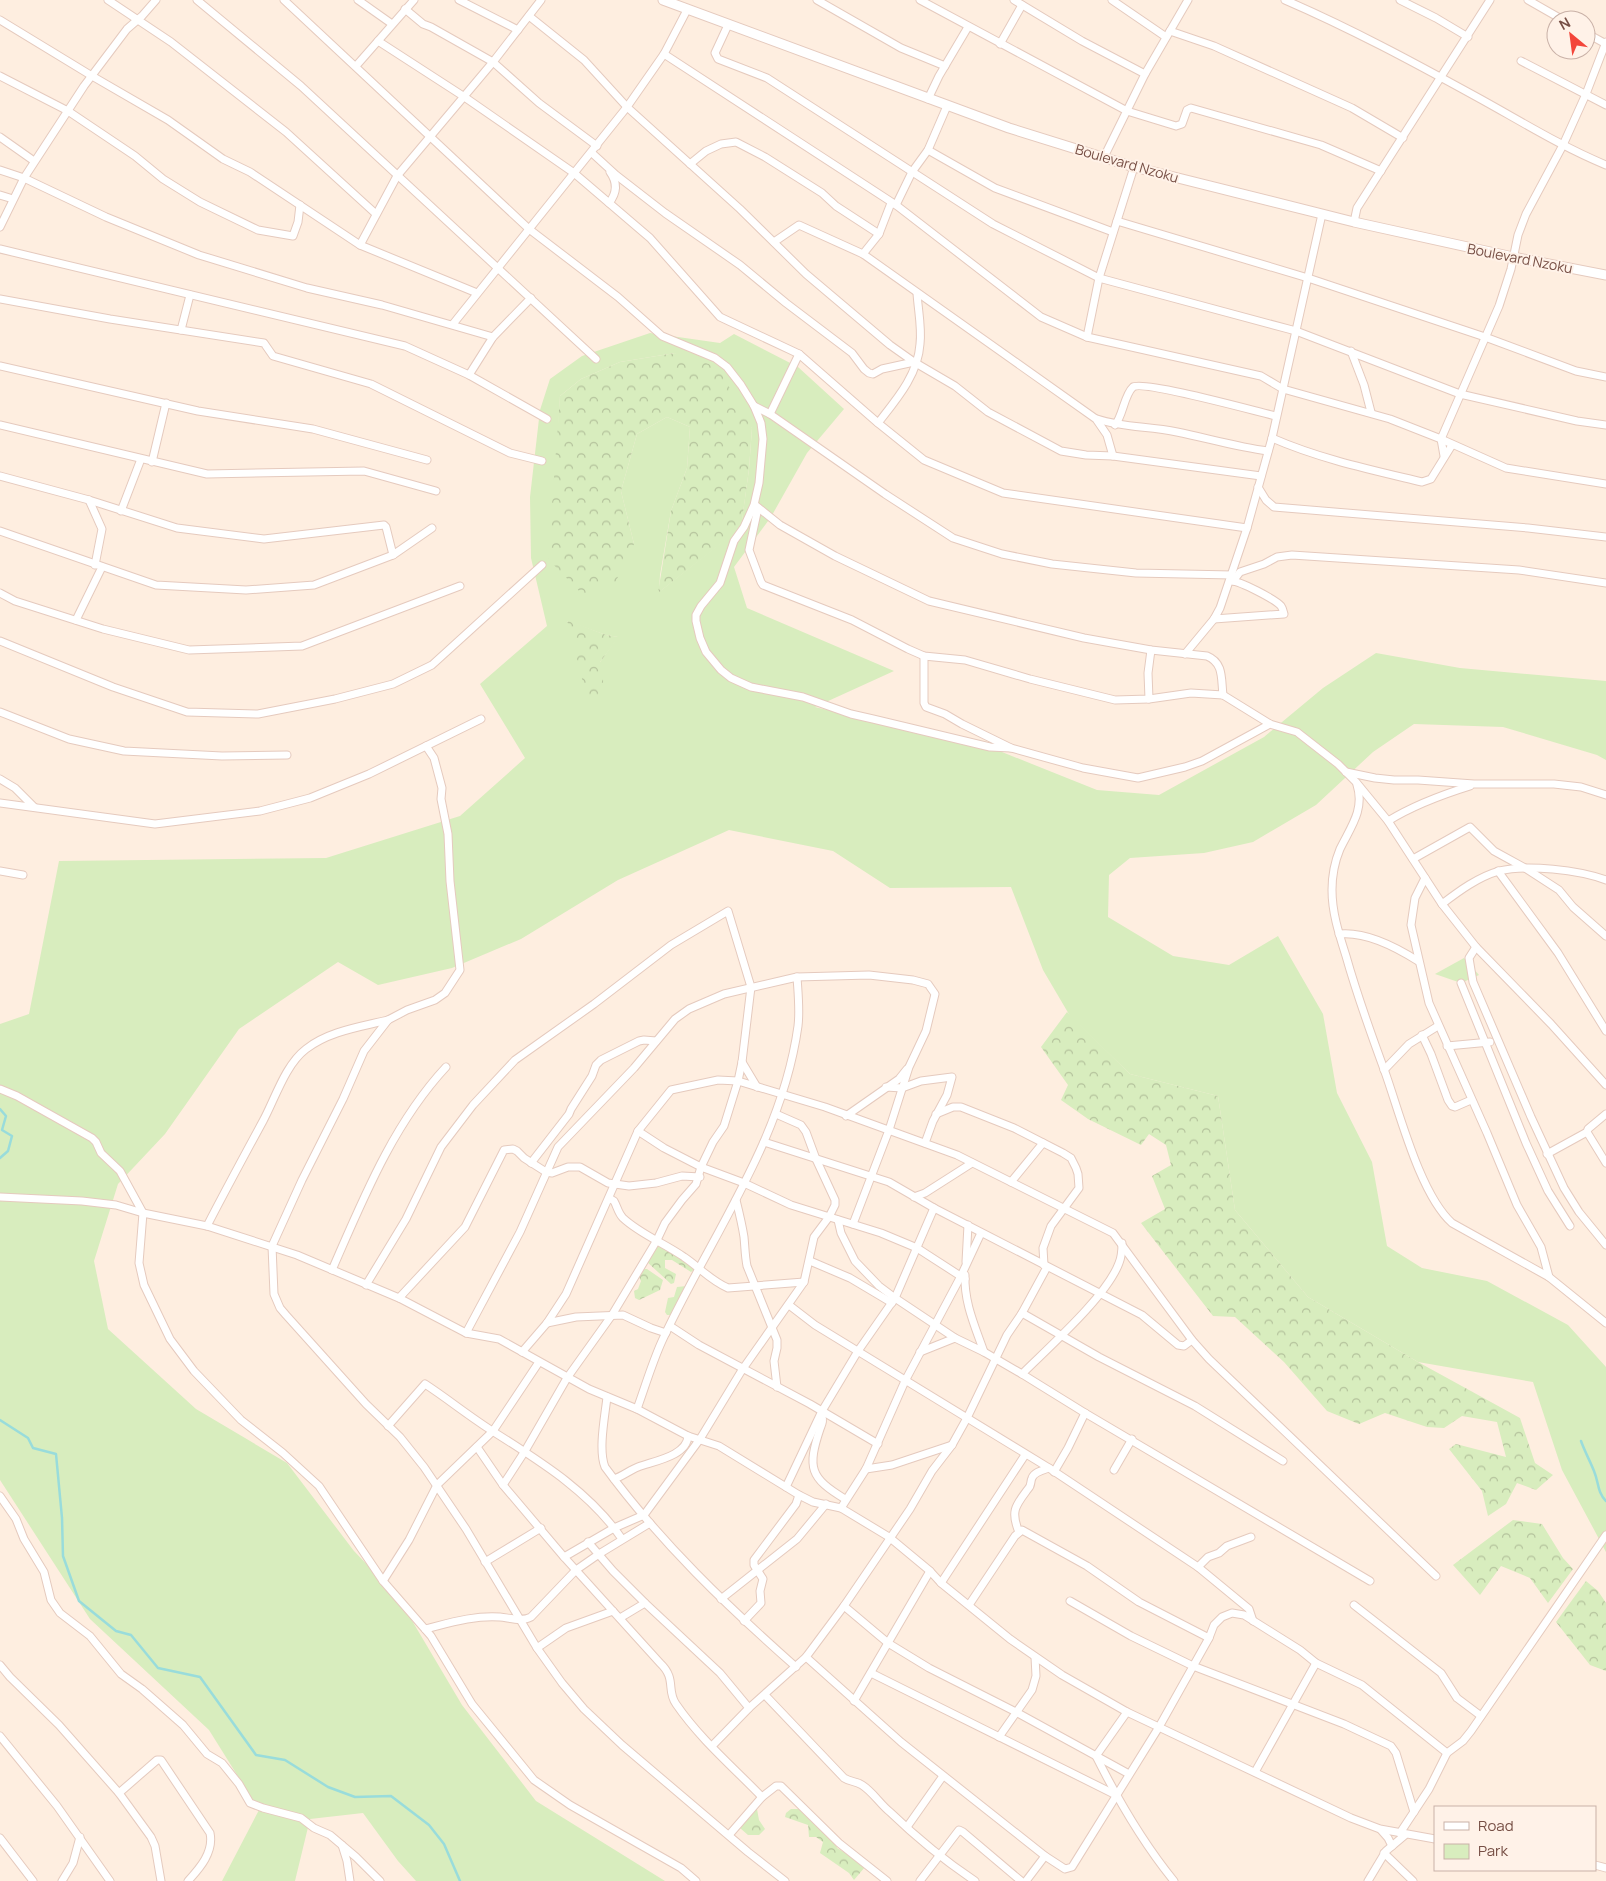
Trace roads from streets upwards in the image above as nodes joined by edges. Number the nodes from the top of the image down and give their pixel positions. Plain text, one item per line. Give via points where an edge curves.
1 (108, 0) edge
2 (156, 0) edge
3 (198, 0) edge
4 (284, 0) edge
5 (358, 0) edge
6 (414, 0) edge
7 (459, 0) edge
8 (541, 0) edge
9 (663, 0) edge
10 (817, 0) edge
11 (920, 0) edge
12 (1014, 0) edge
13 (1112, 0) edge
14 (1187, 0) edge
15 (1286, 0) edge
16 (1400, 0) edge
17 (1490, 0) edge
18 (1528, 0) edge
19 (1022, 5) junction
20 (405, 9) junction
21 (687, 10) junction
22 (1546, 10) edge
23 (530, 16) junction
24 (0, 20) edge
25 (137, 20) junction
26 (392, 24) junction
27 (728, 25) junction
28 (968, 27) junction
29 (518, 30) junction
30 (1168, 34) junction
31 (1468, 37) junction
32 (378, 41) junction
33 (1606, 43) edge
34 (1000, 44) junction
35 (664, 54) junction
36 (493, 62) junction
37 (1521, 62) dead end
38 (356, 66) junction
39 (945, 66) junction
40 (1145, 74) junction
41 (0, 76) edge
42 (92, 76) junction
43 (1441, 78) junction
44 (1586, 94) junction
45 (464, 96) junction
46 (928, 99) junction
47 (1606, 105) edge
48 (947, 106) junction
49 (627, 107) junction
50 (68, 111) junction
51 (1127, 111) junction
52 (431, 136) junction
53 (0, 137) edge
54 (1403, 138) junction
55 (1563, 145) junction
56 (597, 146) junction
57 (928, 150) junction
58 (592, 152) junction
59 (1104, 157) junction
60 (34, 162) junction
61 (690, 164) junction
62 (1606, 165) edge
63 (607, 166) junction
64 (1134, 167) junction
65 (0, 170) edge
66 (1381, 171) junction
67 (912, 172) junction
68 (574, 173) junction
69 (397, 176) junction
70 (24, 178) junction
71 (0, 195) edge
72 (13, 199) junction
73 (609, 203) junction
74 (894, 204) junction
75 (300, 205) junction
76 (376, 214) junction
77 (1322, 214) junction
78 (1117, 220) junction
79 (1354, 222) junction
80 (1, 223) edge
81 (529, 229) junction
82 (1113, 232) junction
83 (878, 234) junction
84 (774, 242) junction
85 (360, 245) junction
86 (0, 249) edge
87 (863, 254) junction
88 (1513, 257) junction
89 (498, 268) junction
90 (1606, 275) edge
91 (1099, 278) junction
92 (1308, 278) junction
93 (477, 293) junction
94 (917, 293) junction
95 (190, 295) junction
96 (531, 298) junction
97 (0, 299) edge
98 (452, 324) junction
99 (181, 330) junction
100 (1296, 331) junction
101 (493, 337) junction
102 (1087, 337) junction
103 (1485, 337) junction
104 (1351, 351) junction
105 (799, 354) junction
106 (596, 359) dead end
107 (915, 362) junction
108 (0, 366) edge
109 (469, 375) junction
110 (1606, 377) edge
111 (1283, 389) junction
112 (1460, 394) junction
113 (166, 403) junction
114 (754, 406) junction
115 (1371, 412) junction
116 (770, 414) junction
117 (1276, 416) junction
118 (547, 418) dead end
119 (1096, 419) junction
120 (878, 423) junction
121 (0, 425) edge
122 (1115, 425) junction
123 (1606, 425) edge
124 (1272, 438) junction
125 (1441, 439) junction
126 (1452, 444) junction
127 (1268, 451) junction
128 (1113, 456) junction
129 (1444, 456) junction
130 (141, 459) junction
131 (426, 460) dead end
132 (542, 461) dead end
133 (152, 462) junction
134 (0, 476) edge
135 (1261, 476) junction
136 (1606, 484) edge
137 (1258, 487) junction
138 (436, 491) dead end
139 (89, 500) junction
140 (756, 506) junction
141 (121, 511) junction
142 (432, 528) dead end
143 (1247, 528) junction
144 (0, 531) edge
145 (1606, 537) edge
146 (393, 555) junction
147 (98, 566) junction
148 (542, 566) dead end
149 (1232, 579) junction
150 (1606, 584) edge
151 (460, 586) dead end
152 (0, 593) edge
153 (1214, 619) junction
154 (76, 620) junction
155 (0, 641) edge
156 (1151, 650) junction
157 (1185, 654) junction
158 (924, 656) junction
159 (1223, 696) junction
160 (1149, 699) junction
161 (0, 712) edge
162 (480, 719) dead end
163 (1270, 724) junction
164 (426, 746) junction
165 (1011, 748) junction
166 (287, 755) dead end
167 (1346, 772) junction
168 (0, 779) edge
169 (1356, 782) junction
170 (1474, 784) junction
171 (1606, 795) edge
172 (0, 803) edge
173 (34, 807) junction
174 (1388, 821) junction
175 (1413, 859) junction
176 (1526, 868) junction
177 (1498, 871) junction
178 (0, 872) edge
179 (23, 876) dead end
180 (1425, 878) junction
181 (1606, 880) edge
182 (1442, 904) junction
183 (1339, 934) junction
184 (1606, 936) edge
185 (1476, 948) junction
186 (1418, 962) junction
187 (798, 977) junction
188 (1461, 983) dead end
189 (750, 987) junction
190 (388, 1020) junction
191 (1438, 1026) junction
192 (1605, 1027) edge
193 (1422, 1036) junction
194 (656, 1041) junction
195 (1486, 1042) junction
196 (1498, 1043) junction
197 (1447, 1046) junction
198 (742, 1062) junction
199 (446, 1067) dead end
200 (909, 1067) junction
201 (1384, 1070) junction
202 (738, 1081) junction
203 (1606, 1085) edge
204 (757, 1087) junction
205 (886, 1088) junction
206 (902, 1088) junction
207 (0, 1089) edge
208 (782, 1094) junction
209 (1471, 1100) junction
210 (776, 1114) junction
211 (936, 1114) junction
212 (1606, 1114) edge
213 (846, 1116) junction
214 (889, 1130) junction
215 (638, 1132) junction
216 (1587, 1132) junction
217 (764, 1142) junction
218 (925, 1143) junction
219 (1043, 1143) junction
220 (1547, 1154) junction
221 (816, 1159) junction
222 (530, 1163) junction
223 (972, 1163) junction
224 (1606, 1164) edge
225 (701, 1167) junction
226 (546, 1172) junction
227 (871, 1176) junction
228 (700, 1177) junction
229 (1011, 1182) junction
230 (615, 1183) junction
231 (744, 1183) junction
232 (0, 1197) edge
233 (914, 1197) junction
234 (609, 1198) junction
235 (736, 1200) junction
236 (934, 1208) junction
237 (1064, 1209) junction
238 (142, 1213) junction
239 (829, 1217) junction
240 (838, 1220) junction
241 (853, 1224) junction
242 (968, 1225) junction
243 (207, 1226) junction
244 (1570, 1226) dead end
245 (981, 1233) junction
246 (657, 1240) junction
247 (1122, 1244) junction
248 (1606, 1245) edge
249 (272, 1246) junction
250 (917, 1248) junction
251 (810, 1260) junction
252 (965, 1266) junction
253 (1045, 1266) junction
254 (699, 1269) junction
255 (332, 1270) junction
256 (963, 1277) junction
257 (1549, 1277) junction
258 (804, 1282) junction
259 (366, 1285) junction
260 (756, 1287) junction
261 (1099, 1293) junction
262 (399, 1298) junction
263 (893, 1301) junction
264 (789, 1305) junction
265 (1022, 1314) junction
266 (612, 1315) junction
267 (1606, 1323) edge
268 (547, 1324) junction
269 (934, 1324) junction
270 (668, 1329) junction
271 (772, 1329) junction
272 (466, 1333) junction
273 (1060, 1335) junction
274 (955, 1338) junction
275 (1192, 1340) junction
276 (858, 1351) junction
277 (522, 1352) junction
278 (920, 1352) junction
279 (984, 1352) junction
280 (996, 1358) junction
281 (539, 1362) junction
282 (742, 1370) junction
283 (1022, 1374) junction
284 (567, 1378) junction
285 (906, 1381) junction
286 (778, 1387) junction
287 (607, 1397) junction
288 (637, 1409) junction
289 (821, 1413) junction
290 (1084, 1413) junction
291 (967, 1418) junction
292 (388, 1426) junction
293 (493, 1432) junction
294 (688, 1436) junction
295 (700, 1439) junction
296 (1132, 1439) junction
297 (878, 1444) junction
298 (952, 1445) junction
299 (478, 1447) junction
300 (525, 1451) junction
301 (1025, 1455) junction
302 (1283, 1461) dead end
303 (866, 1469) junction
304 (1051, 1470) junction
305 (1114, 1470) dead end
306 (614, 1479) junction
307 (503, 1484) junction
308 (437, 1485) junction
309 (786, 1487) junction
310 (799, 1495) junction
311 (0, 1496) edge
312 (845, 1499) junction
313 (826, 1504) junction
314 (840, 1508) junction
315 (644, 1515) junction
316 (650, 1523) junction
317 (541, 1528) junction
318 (614, 1528) junction
319 (1019, 1532) junction
320 (1606, 1535) edge
321 (1251, 1537) dead end
322 (890, 1538) junction
323 (622, 1539) junction
324 (588, 1542) junction
325 (599, 1554) junction
326 (564, 1557) junction
327 (485, 1562) junction
328 (1198, 1566) junction
329 (576, 1570) junction
330 (757, 1570) junction
331 (930, 1571) junction
332 (1436, 1576) dead end
333 (383, 1581) junction
334 (1370, 1581) dead end
335 (941, 1583) junction
336 (721, 1599) junction
337 (1070, 1601) dead end
338 (645, 1603) junction
339 (969, 1605) junction
340 (1354, 1605) dead end
341 (844, 1606) junction
342 (613, 1611) junction
343 (620, 1618) junction
344 (520, 1620) junction
345 (744, 1621) junction
346 (1253, 1621) junction
347 (425, 1629) junction
348 (1208, 1638) junction
349 (888, 1643) junction
350 (537, 1648) junction
351 (1035, 1657) junction
352 (806, 1658) junction
353 (1316, 1663) junction
354 (0, 1665) edge
355 (1193, 1666) junction
356 (796, 1667) junction
357 (871, 1672) junction
358 (764, 1695) junction
359 (854, 1701) junction
360 (1293, 1705) junction
361 (749, 1708) junction
362 (1016, 1712) junction
363 (1127, 1712) junction
364 (1481, 1716) junction
365 (1159, 1727) junction
366 (0, 1736) edge
367 (999, 1737) junction
368 (712, 1746) junction
369 (1447, 1753) junction
370 (1096, 1756) junction
371 (1255, 1772) junction
372 (1129, 1774) junction
373 (943, 1776) junction
374 (119, 1793) junction
375 (1116, 1795) junction
376 (762, 1797) junction
377 (1414, 1812) junction
378 (907, 1827) junction
379 (1380, 1829) junction
380 (1403, 1834) junction
381 (729, 1835) junction
382 (80, 1837) junction
383 (0, 1838) edge
384 (1434, 1839) edge
385 (342, 1845) junction
386 (1392, 1846) junction
387 (1384, 1853) junction
388 (940, 1855) junction
389 (1045, 1856) junction
390 (33, 1881) edge
391 (62, 1881) edge
392 (110, 1881) edge
393 (161, 1881) edge
394 (188, 1881) edge
395 (350, 1881) edge
396 (380, 1881) edge
397 (696, 1881) edge
398 (785, 1881) edge
399 (886, 1881) edge
400 (920, 1881) edge
401 (975, 1881) edge
402 (1021, 1881) edge
403 (1026, 1881) edge
404 (1174, 1881) edge
405 (1368, 1881) edge
406 (1412, 1881) edge

1 - 25 street
2 - 25 street
3 - 69 street via 301,86
4 - 38 street
5 - 26 street
6 - 20 street
7 - 29 street
8 - 23 street
9 - 21 street, Boulevard Nzoku
10 - 39 street via 902,48
11 - 28 street
12 - 19 street
13 - 30 street
14 - 30 street
15 - 43 street
16 - 31 street
17 - 31 street
18 - 22 street
19 - 34 street
19 - 40 street
20 - 26 street
20 - 36 street via 424,24
21 - 27 street, Boulevard Nzoku
21 - 35 street
23 - 29 street
23 - 49 street via 584,60
24 - 42 street
25 - 42 street
25 - 76 street via 188,55 286,132
26 - 32 street
27 - 46 street, Boulevard Nzoku
27 - 67 street via 715,53 718,58 767,78
28 - 34 street
28 - 39 street
29 - 36 street
30 - 40 street
30 - 54 street via 1214,46 1352,108
31 - 43 street
32 - 38 street
32 - 45 street
33 - 44 street
34 - 51 street
35 - 49 street
35 - 74 street
36 - 45 street
36 - 56 street via 539,103
37 - 44 street
38 - 52 street
39 - 46 street
40 - 51 street
41 - 50 street
42 - 50 street
42 - 75 street via 161,115 223,159 250,172
43 - 54 street
43 - 55 street
44 - 47 street
44 - 55 street
45 - 52 street
45 - 68 street
46 - 48 street, Boulevard Nzoku
48 - 57 street
48 - 59 street, Boulevard Nzoku
49 - 56 street
49 - 61 street
50 - 60 street
50 - 75 street via 200,202 258,230 293,236
51 - 59 street
51 - 66 street via 1176,126 1182,124 1187,110 1191,108 1321,145
52 - 69 street
52 - 81 street
53 - 60 street
54 - 66 street
55 - 62 street
55 - 88 street via 1526,214
56 - 58 street
57 - 67 street
57 - 82 street via 995,188
58 - 63 street
58 - 68 street
59 - 64 street, Boulevard Nzoku
60 - 70 street
61 - 83 street via 706,151 736,142 765,157
61 - 84 street
63 - 73 street via 616,187
63 - 107 street via 852,353 869,373
64 - 77 street, Boulevard Nzoku
64 - 78 street
65 - 70 street
66 - 79 street via 1357,208
67 - 74 street
67 - 91 street via 993,224
68 - 73 street
68 - 81 street
69 - 76 street
69 - 89 street
70 - 72 street
70 - 98 street via 106,217 199,255 307,288
71 - 72 street
72 - 80 street
73 - 105 street via 650,238 720,317
74 - 83 street
74 - 102 street via 1041,317
75 - 85 street
76 - 85 street
77 - 79 street, Boulevard Nzoku
77 - 92 street
78 - 82 street
78 - 92 street
79 - 88 street, Boulevard Nzoku
81 - 89 street
81 - 114 street via 618,297 662,336 700,351 727,367
82 - 91 street
83 - 87 street
84 - 87 street via 799,226
84 - 107 street via 849,311
85 - 93 street
86 - 95 street
87 - 94 street
88 - 90 street, Boulevard Nzoku
88 - 103 street via 1508,280
89 - 93 street
89 - 96 street
91 - 100 street
91 - 102 street
92 - 100 street
92 - 103 street
93 - 98 street
94 - 107 street via 921,332
94 - 119 street
95 - 99 street
95 - 109 street via 405,346
96 - 101 street
96 - 106 street
97 - 99 street
98 - 101 street
99 - 132 street via 264,343 273,356 370,384 510,453
100 - 104 street
100 - 111 street
101 - 109 street
102 - 111 street via 1261,376
103 - 110 street via 1576,371
103 - 112 street
104 - 112 street
104 - 115 street
105 - 116 street
105 - 120 street
107 - 120 street via 908,382
107 - 128 street via 955,386 988,412 1061,451
108 - 113 street
109 - 118 street
111 - 115 street
111 - 117 street
112 - 123 street
112 - 125 street
113 - 131 street via 313,429
113 - 133 street
114 - 116 street
114 - 140 street via 763,439
115 - 125 street
116 - 149 street via 953,538 1002,554 1052,564
117 - 122 street via 1182,393 1137,386 1133,388
117 - 124 street
119 - 122 street
119 - 128 street via 1107,435
120 - 143 street via 924,460 1003,493
121 - 130 street
122 - 127 street via 1176,432 1241,448
124 - 127 street
124 - 129 street via 1321,456 1422,482 1431,479
125 - 126 street
125 - 129 street
126 - 129 street
126 - 136 street via 1506,468
127 - 135 street
128 - 135 street
130 - 133 street
130 - 141 street
133 - 138 street via 207,474 364,470
134 - 139 street
135 - 137 street
137 - 143 street
137 - 145 street via 1274,507
139 - 141 street
139 - 147 street via 102,529
140 - 156 street via 780,525 835,556 928,601 1084,638
140 - 158 street via 749,550 764,585 852,620
140 - 165 street via 734,541 720,583 696,615 697,629 706,652 721,670 751,687 803,697 873,720 990,747
141 - 146 street via 177,528 264,539 384,525
142 - 146 street
143 - 149 street
144 - 147 street
146 - 147 street via 314,584 246,590 156,586
147 - 154 street
148 - 155 street via 432,665 393,684 258,714 187,712 113,687
149 - 150 street via 1240,572 1277,557 1292,555 1519,570
149 - 153 street
149 - 153 street via 1277,603 1284,614
151 - 154 street via 302,646 190,650
152 - 154 street via 15,601
153 - 157 street
156 - 157 street
156 - 160 street
157 - 159 street via 1215,659
158 - 160 street via 965,660 1115,700
158 - 165 street via 925,706
159 - 160 street via 1191,693
159 - 163 street
161 - 166 street via 69,739 124,751 222,756
162 - 164 street
163 - 165 street via 1202,761 1138,778 1083,768
163 - 167 street via 1297,732
164 - 173 street via 310,798 260,811 155,824
164 - 190 street via 434,758 442,788 460,970 445,993 435,1000
167 - 169 street
167 - 170 street via 1394,780
168 - 173 street via 15,788
169 - 174 street
169 - 183 street via 1360,802 1357,816 1340,850 1333,878 1333,908
170 - 171 street via 1554,784
170 - 174 street via 1433,797
172 - 173 street
174 - 175 street
175 - 176 street via 1470,827 1494,851
175 - 180 street
176 - 177 street
176 - 181 street via 1571,871
176 - 184 street via 1559,890
177 - 182 street via 1469,884
177 - 192 street via 1558,953
178 - 179 street
180 - 182 street
180 - 186 street via 1415,898 1410,925
182 - 185 street
183 - 186 street via 1356,934 1379,941
183 - 201 street
185 - 196 street via 1468,958
185 - 203 street
186 - 191 street
187 - 189 street
187 - 200 street via 868,976 913,980 932,987 935,994 926,1031
187 - 208 street via 798,1024 790,1072
188 - 195 street
189 - 194 street via 689,1009 675,1019
189 - 198 street
189 - 259 street via 728,911 671,946 515,1060 473,1105 441,1147 406,1219
190 - 243 street via 334,1034 304,1050 277,1090
190 - 249 street via 364,1051
191 - 193 street
191 - 197 street
193 - 201 street via 1401,1051
193 - 209 street via 1452,1106
194 - 222 street via 639,1041 601,1060 570,1114
194 - 226 street via 558,1147
195 - 196 street
195 - 197 street
195 - 244 street via 1526,1143 1548,1191
196 - 220 street
197 - 209 street
198 - 202 street
198 - 204 street
199 - 255 street via 405,1120 365,1194
200 - 205 street
200 - 206 street
201 - 257 street via 1419,1169 1440,1211 1458,1227
202 - 204 street
202 - 215 street via 718,1080 673,1089
202 - 225 street via 724,1126
204 - 208 street
205 - 206 street
205 - 213 street
206 - 211 street via 921,1081 952,1077 947,1095
206 - 214 street
207 - 238 street via 92,1138 101,1153 120,1170
208 - 210 street
208 - 213 street
209 - 257 street via 1517,1205 1541,1247
210 - 217 street
210 - 221 street via 801,1125
211 - 218 street
211 - 219 street via 961,1107
212 - 216 street
213 - 214 street
214 - 218 street
214 - 227 street
215 - 225 street
215 - 230 street
216 - 220 street
216 - 224 street
217 - 221 street
217 - 231 street
218 - 223 street
219 - 229 street
219 - 237 street via 1070,1158 1078,1174 1079,1188
220 - 248 street via 1579,1212
221 - 227 street
221 - 239 street via 835,1200
222 - 226 street
222 - 262 street via 517,1150 504,1150 465,1226
223 - 229 street
223 - 233 street
225 - 228 street
225 - 231 street
226 - 230 street via 580,1167 604,1181
226 - 272 street via 520,1232
227 - 233 street via 890,1182
227 - 241 street
228 - 230 street via 682,1176 629,1186
228 - 246 street via 665,1223
229 - 237 street
230 - 234 street
231 - 235 street
231 - 239 street via 791,1205
232 - 238 street via 82,1200
233 - 236 street
234 - 246 street via 614,1201 622,1218
234 - 268 street via 566,1294
235 - 254 street
235 - 260 street via 744,1253
236 - 242 street
236 - 250 street
237 - 247 street via 1113,1233
237 - 253 street via 1046,1238 1043,1248
238 - 243 street
238 - 333 street via 139,1263 144,1285 170,1339 194,1371 241,1420 319,1486
239 - 240 street
239 - 251 street via 814,1237
240 - 241 street
240 - 263 street via 855,1261
241 - 250 street
242 - 245 street
242 - 252 street
243 - 249 street
245 - 252 street
245 - 253 street
246 - 254 street
246 - 266 street
247 - 261 street via 1122,1256 1113,1277
247 - 275 street
249 - 255 street
249 - 292 street via 274,1294 280,1308
250 - 256 street
250 - 263 street
251 - 258 street
251 - 263 street
252 - 256 street
253 - 261 street
253 - 265 street
254 - 260 street via 717,1284 728,1288
254 - 270 street
255 - 259 street
256 - 269 street
256 - 279 street via 966,1301
257 - 267 street
258 - 260 street
258 - 264 street
259 - 262 street
260 - 271 street
261 - 273 street
261 - 275 street via 1142,1315 1178,1345 1184,1346
262 - 272 street
263 - 269 street
263 - 276 street
264 - 271 street
264 - 276 street
265 - 273 street
265 - 280 street
266 - 268 street via 576,1317
266 - 270 street via 627,1316 651,1328
266 - 284 street
268 - 277 street
269 - 274 street
269 - 278 street
270 - 282 street
270 - 288 street
271 - 282 street
271 - 286 street via 777,1348 774,1361
272 - 277 street via 500,1339
273 - 283 street
273 - 302 street via 1195,1406
274 - 278 street
274 - 279 street
275 - 332 street
276 - 285 street
276 - 289 street
277 - 281 street
278 - 285 street
279 - 280 street
280 - 283 street
280 - 291 street
281 - 284 street
281 - 293 street
282 - 286 street
282 - 295 street
283 - 290 street
284 - 287 street
284 - 300 street
285 - 291 street
285 - 297 street
286 - 289 street
287 - 288 street
287 - 306 street via 602,1459
288 - 294 street
289 - 297 street
289 - 309 street
289 - 312 street via 823,1422 813,1470 824,1486
290 - 296 street
290 - 304 street via 1068,1448
291 - 298 street
291 - 301 street
292 - 293 street via 425,1384
292 - 308 street
293 - 299 street
293 - 300 street
294 - 295 street
294 - 306 street via 688,1442 680,1450
295 - 309 street via 719,1446
295 - 315 street
296 - 305 street
296 - 334 street
297 - 303 street
298 - 303 street via 892,1465
298 - 322 street
299 - 307 street
299 - 308 street
300 - 307 street
300 - 318 street via 587,1498
301 - 304 street
301 - 335 street
303 - 312 street
304 - 319 street via 1035,1474 1030,1487 1021,1496 1016,1506 1015,1523
304 - 328 street
306 - 315 street
307 - 317 street
308 - 327 street
308 - 333 street via 409,1540
309 - 310 street
310 - 313 street
310 - 330 street via 796,1504 754,1560
311 - 385 street via 44,1572 51,1600 60,1613 90,1636 121,1674 184,1725 207,1754 222,1763 248,1801 301,1818
312 - 314 street
313 - 314 street
313 - 330 street via 797,1539
314 - 322 street
315 - 316 street
315 - 318 street
316 - 323 street
316 - 336 street
317 - 326 street
317 - 327 street
318 - 323 street
318 - 324 street
319 - 339 street
319 - 348 street via 1029,1533 1087,1566 1139,1602
320 - 364 street
321 - 328 street via 1227,1546
322 - 331 street
322 - 341 street
323 - 325 street
324 - 325 street
324 - 326 street
325 - 329 street
325 - 338 street
326 - 329 street
327 - 344 street
328 - 346 street via 1249,1609
329 - 342 street
329 - 344 street via 531,1617
330 - 336 street
330 - 345 street via 763,1579 761,1602
331 - 335 street
331 - 349 street
333 - 347 street
335 - 339 street
336 - 345 street
337 - 355 street
338 - 343 street
338 - 361 street via 720,1673
339 - 351 street
340 - 364 street via 1441,1673 1457,1698
341 - 349 street
341 - 352 street
342 - 343 street
342 - 350 street via 566,1628
343 - 368 street via 668,1670 674,1702
344 - 347 street via 480,1617
344 - 350 street
345 - 356 street
346 - 348 street via 1232,1613 1217,1621
346 - 353 street
347 - 397 street via 472,1704 534,1780 570,1805 681,1868
348 - 355 street
349 - 357 street
349 - 362 street via 929,1668
350 - 381 street via 584,1709
351 - 362 street via 1035,1683
351 - 363 street
352 - 356 street
352 - 359 street
353 - 360 street
353 - 369 street via 1362,1686
354 - 374 street
355 - 360 street
355 - 365 street
356 - 358 street
357 - 359 street
357 - 367 street
358 - 361 street
358 - 378 street via 844,1778 861,1784
359 - 373 street
360 - 371 street
360 - 377 street via 1391,1746
361 - 368 street
362 - 367 street
362 - 370 street
363 - 365 street
363 - 370 street
364 - 369 street via 1463,1741
365 - 371 street
365 - 372 street
366 - 382 street
367 - 375 street
368 - 376 street
369 - 377 street
370 - 372 street
370 - 375 street
371 - 379 street
372 - 375 street
373 - 378 street
373 - 389 street
374 - 393 street via 151,1837
374 - 394 street via 161,1760 210,1833 208,1855
375 - 389 street via 1072,1867 1062,1868
375 - 404 street
376 - 381 street
376 - 399 street via 776,1786 781,1786 839,1843
377 - 380 street
378 - 388 street
379 - 380 street
379 - 386 street
380 - 384 street
380 - 386 street
381 - 398 street
382 - 391 street via 73,1863
382 - 392 street
383 - 390 street
385 - 395 street
385 - 396 street
386 - 387 street
387 - 405 street
387 - 406 street
388 - 400 street
388 - 401 street
388 - 402 street via 961,1831
389 - 403 street

